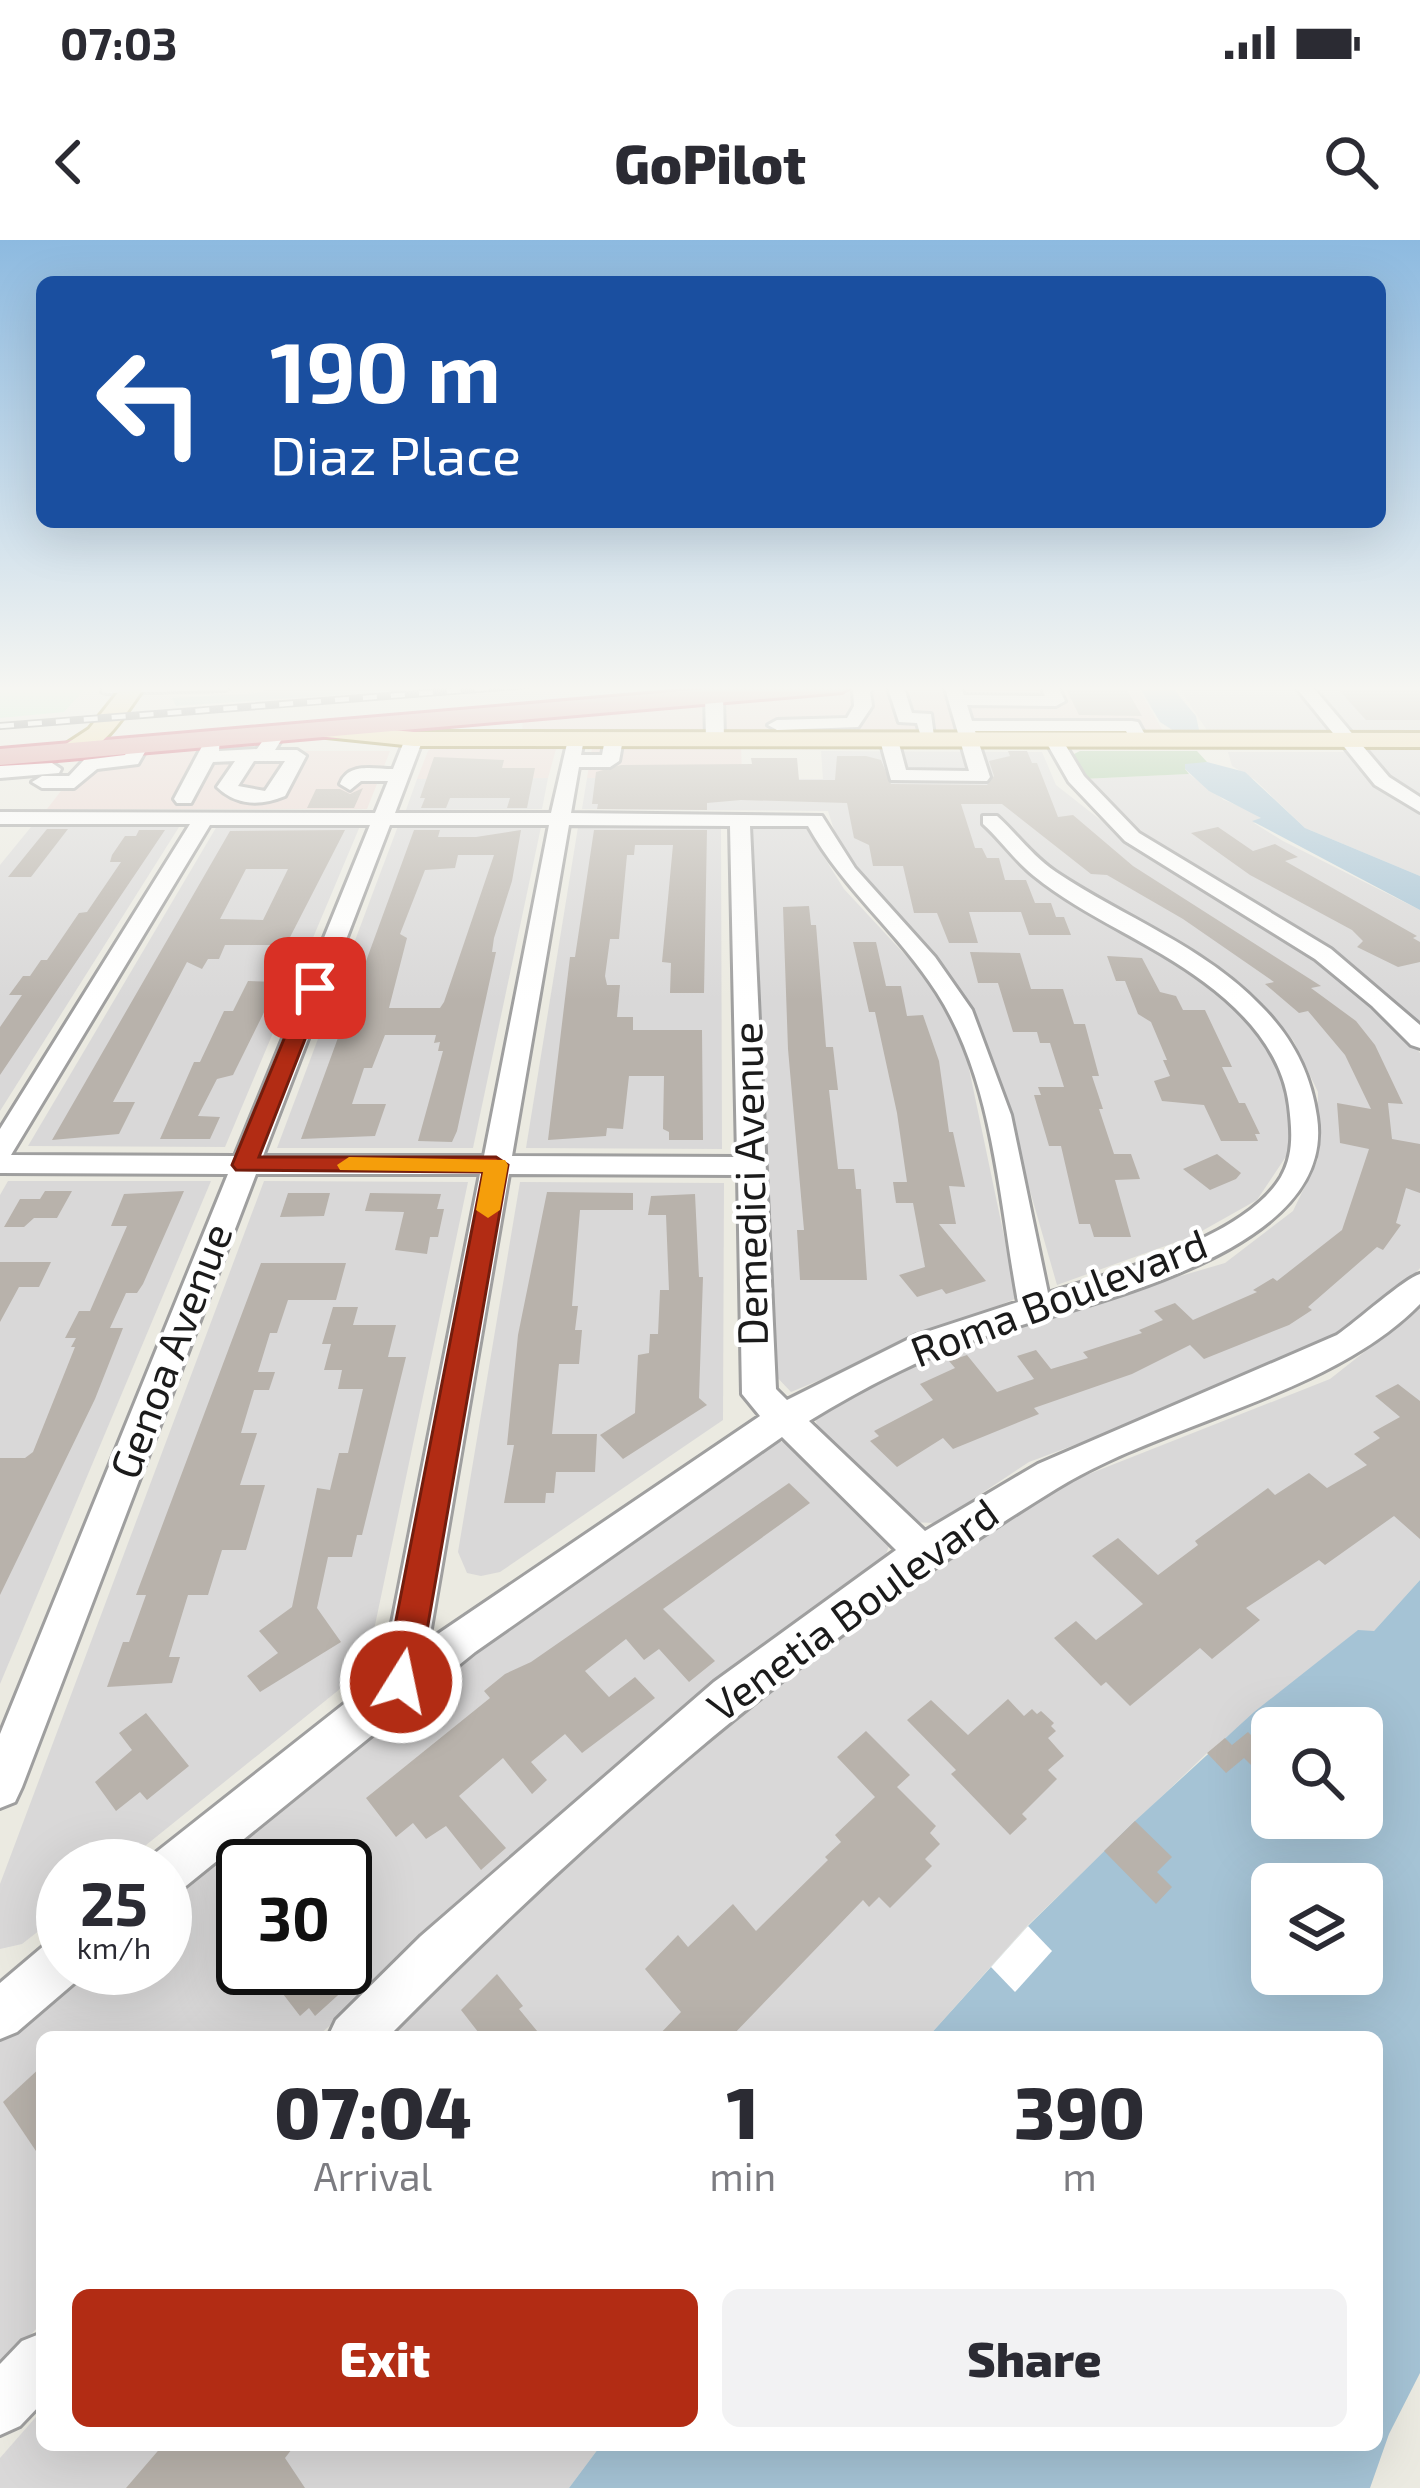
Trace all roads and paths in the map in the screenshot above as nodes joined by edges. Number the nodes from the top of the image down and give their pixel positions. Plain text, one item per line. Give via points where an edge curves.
1 (34, 790) edge
2 (154, 790) edge
3 (189, 790) edge
4 (223, 790) edge
5 (232, 790) edge
6 (278, 790) edge
7 (394, 790) edge
8 (566, 790) edge
9 (1083, 790) edge
10 (1392, 790) edge
11 (184, 799) junction
12 (1420, 806) edge
13 (204, 818) junction
14 (382, 818) junction
15 (561, 818) junction
16 (740, 819) junction
17 (990, 820) dead end
18 (4, 823) edge
19 (1420, 1040) edge
20 (0, 1151) edge
21 (0, 1164) edge
22 (244, 1165) junction
23 (496, 1165) junction
24 (750, 1166) junction
25 (1420, 1285) edge
26 (1035, 1306) junction
27 (786, 1420) junction
28 (922, 1552) junction
29 (401, 1682) junction
30 (0, 1787) edge
31 (192, 1852) edge
32 (36, 1984) edge
33 (0, 2015) edge
34 (358, 2031) edge
35 (36, 2367) edge
36 (0, 2406) edge

1 - 18 street
2 - 11 street
3 - 11 street
4 - 11 street via 211,799
5 - 6 street via 255,798
7 - 14 street, Genoa Avenue
8 - 15 street
9 - 19 street via 1159,858 1326,957
10 - 12 street
13 - 14 street
13 - 18 street
13 - 20 street
14 - 15 street
14 - 22 street, Genoa Avenue
15 - 16 street
15 - 23 street
16 - 24 street, Demedici Avenue
16 - 26 street via 815,820 833,858 961,1011 993,1106
17 - 26 street, Roma Boulevard via 1045,875 1249,1006 1287,1049 1305,1102 1302,1162 1276,1203 1174,1261
21 - 22 street
22 - 23 street
22 - 30 street, Genoa Avenue
23 - 24 street
23 - 29 street
24 - 27 street, Demedici Avenue via 754,1374 759,1394
25 - 28 street, Venetia Boulevard via 1348,1344 1051,1474
26 - 27 street, Roma Boulevard via 904,1353
27 - 28 street, Demedici Avenue
27 - 29 street, Roma Boulevard via 518,1594
28 - 34 street, Venetia Boulevard via 728,1696
29 - 31 street, Roma Boulevard
32 - 33 street
35 - 36 street

